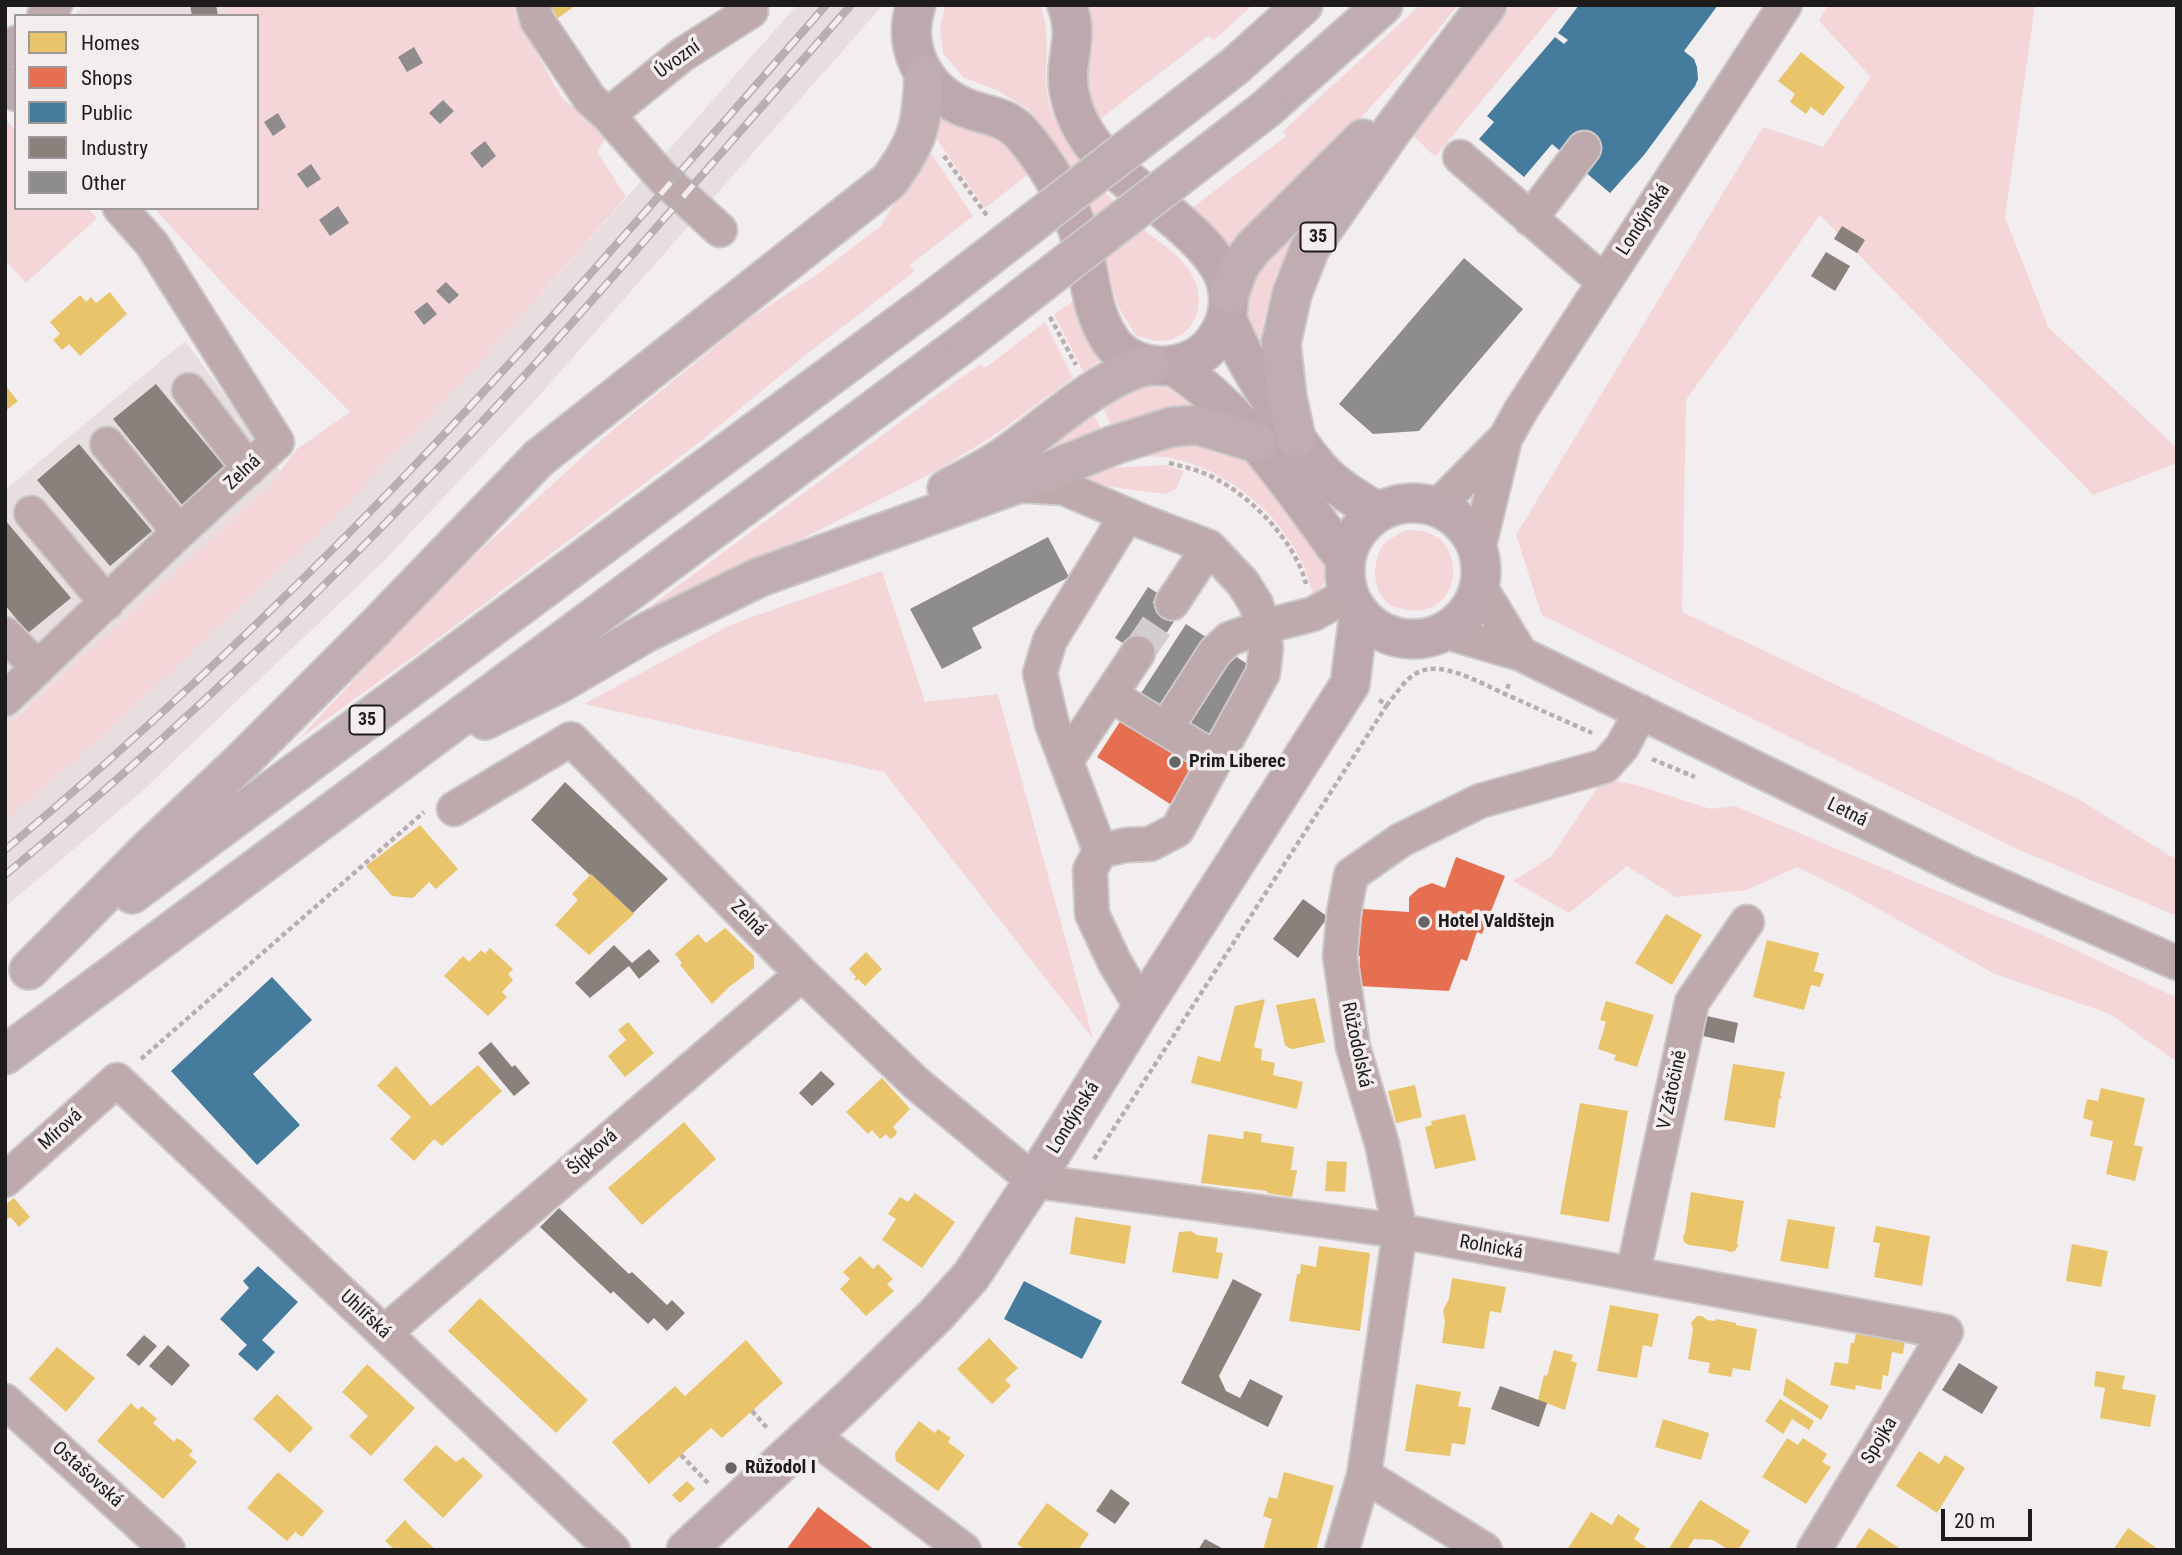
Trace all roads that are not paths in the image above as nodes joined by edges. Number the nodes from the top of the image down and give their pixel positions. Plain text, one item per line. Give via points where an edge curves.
1 (533, 5) edge
2 (1067, 5) edge
3 (1303, 5) edge
4 (1382, 5) edge
5 (1488, 5) edge
6 (1785, 5) edge
7 (910, 10) edge
8 (751, 11) dead end
9 (1440, 66) junction
10 (924, 74) junction
11 (608, 115) junction
12 (1584, 148) dead end
13 (1460, 157) dead end
14 (122, 210) edge
15 (1530, 219) junction
16 (720, 230) dead end
17 (1604, 282) junction
18 (1228, 306) junction
19 (1162, 365) junction
20 (189, 390) dead end
21 (1506, 437) junction
22 (1296, 438) junction
23 (107, 443) dead end
24 (1257, 443) junction
25 (249, 468) junction
26 (1014, 485) junction
27 (1437, 507) junction
28 (1378, 512) junction
29 (31, 513) dead end
30 (1127, 515) junction
31 (179, 532) junction
32 (851, 543) junction
33 (1209, 547) junction
34 (1478, 550) junction
35 (1480, 587) junction
36 (1351, 589) junction
37 (107, 603) junction
38 (1172, 603) tunnel mouth
39 (1263, 627) junction
40 (1446, 632) junction
41 (5, 634) edge
42 (1409, 640) junction
43 (1138, 653) tunnel mouth
44 (1521, 654) junction
45 (38, 668) junction
46 (1350, 684) junction
47 (1111, 695) junction
48 (5, 699) edge
49 (1641, 712) junction
50 (1166, 728) junction
51 (1216, 759) junction
52 (1066, 761) junction
53 (399, 763) junction
54 (454, 809) road end
55 (1100, 851) junction
56 (1747, 922) dead end
57 (2177, 963) edge
58 (802, 974) junction
59 (17, 979) edge
60 (1142, 1008) junction
61 (5, 1055) edge
62 (117, 1080) joint
63 (5, 1180) edge
64 (1034, 1181) junction
65 (1400, 1231) junction
66 (1633, 1273) junction
67 (1946, 1332) joint
68 (384, 1333) junction
69 (5, 1401) edge
70 (811, 1435) junction
71 (1364, 1475) junction
72 (168, 1550) edge
73 (613, 1550) edge
74 (686, 1550) edge
75 (964, 1550) edge
76 (1342, 1550) edge
77 (1485, 1550) edge
78 (1814, 1550) edge

1 - 11 street via 537,20 590,99
2 - 18 main road via 1073,40 1068,86 1081,125 1117,172 1162,207 1217,262 1226,279
3 - 59 highway, 35, bridge via 1234,67 933,299
4 - 53 highway, bridge via 1266,109 965,342
5 - 9 highway, 35
6 - 17 street, Londýnská
7 - 10 main road via 910,40
8 - 11 street, Úvozní via 682,55
9 - 18 highway, 35 via 1252,249 1239,267
9 - 22 highway, 35 via 1310,248 1292,294 1281,344
10 - 19 main road via 939,92 959,105 1020,131 1069,209 1096,310 1112,344 1128,356
10 - 59 highway via 917,137 889,181 539,458 242,761
11 - 16 street via 663,178
12 - 15 street
13 - 15 street
14 - 25 street, Zelná via 152,244 277,442
15 - 17 street
17 - 21 street, Londýnská
18 - 19 main road via 1214,342 1194,359
18 - 22 main road via 1237,346
19 - 24 main road via 1200,383
19 - 32 highway via 1131,369 1118,376 1002,459
20 - 25 street
21 - 27 street, Londýnská
21 - 34 street, Londýnská
22 - 28 main road via 1325,475
23 - 31 street
24 - 26 highway via 1197,425 1171,427
24 - 36 main road
25 - 31 street, Zelná
26 - 30 street via 1064,488
26 - 32 highway
27 - 28 main road, Londýnská via 1407,503
27 - 34 main road, Londýnská via 1469,531
28 - 36 main road, Londýnská via 1351,541
29 - 37 street
30 - 33 street
30 - 52 street via 1050,640 1040,673
31 - 37 street, Zelná
32 - 53 highway via 760,578 647,632 560,683
33 - 38 street
33 - 39 street via 1243,583
34 - 35 main road, Londýnská
35 - 40 main road via 1473,605
35 - 44 street
36 - 39 street via 1313,614
36 - 42 main road via 1373,627
36 - 46 main road, Londýnská
37 - 45 street, Zelná
39 - 50 street via 1229,639 1215,652
39 - 51 street via 1263,673
40 - 42 main road
40 - 44 street, Letná
41 - 45 street
42 - 46 main road
43 - 47 street
44 - 49 street, Letná
45 - 48 street, Zelná
46 - 60 main road, Londýnská
47 - 50 street
47 - 52 street
49 - 57 street, Letná via 1966,871
49 - 65 street, Růžodolská via 1622,747 1605,766 1480,802 1401,840 1351,875 1340,956 1353,1047 1382,1144
50 - 51 street
51 - 55 street via 1177,830 1150,844
52 - 55 street
53 - 61 highway
54 - 58 street, Zelná via 570,739
55 - 60 street via 1090,870 1092,914
56 - 66 street, V Zátočině via 1692,1002
58 - 64 street, Zelná via 916,1083
58 - 68 street, Šípková
60 - 64 main road, Londýnská
62 - 63 street, Mírová
62 - 68 street, Uhlířská
64 - 65 street, Rolnická
64 - 70 main road, Londýnská via 971,1276
65 - 66 street, Rolnická
65 - 71 street, Růžodolská
66 - 67 street, Rolnická
67 - 78 street, Spojka
68 - 73 street, Uhlířská
69 - 72 street, Ostašovská
70 - 74 main road, Londýnská
70 - 75 street
71 - 76 street, Růžodolská
71 - 77 street

